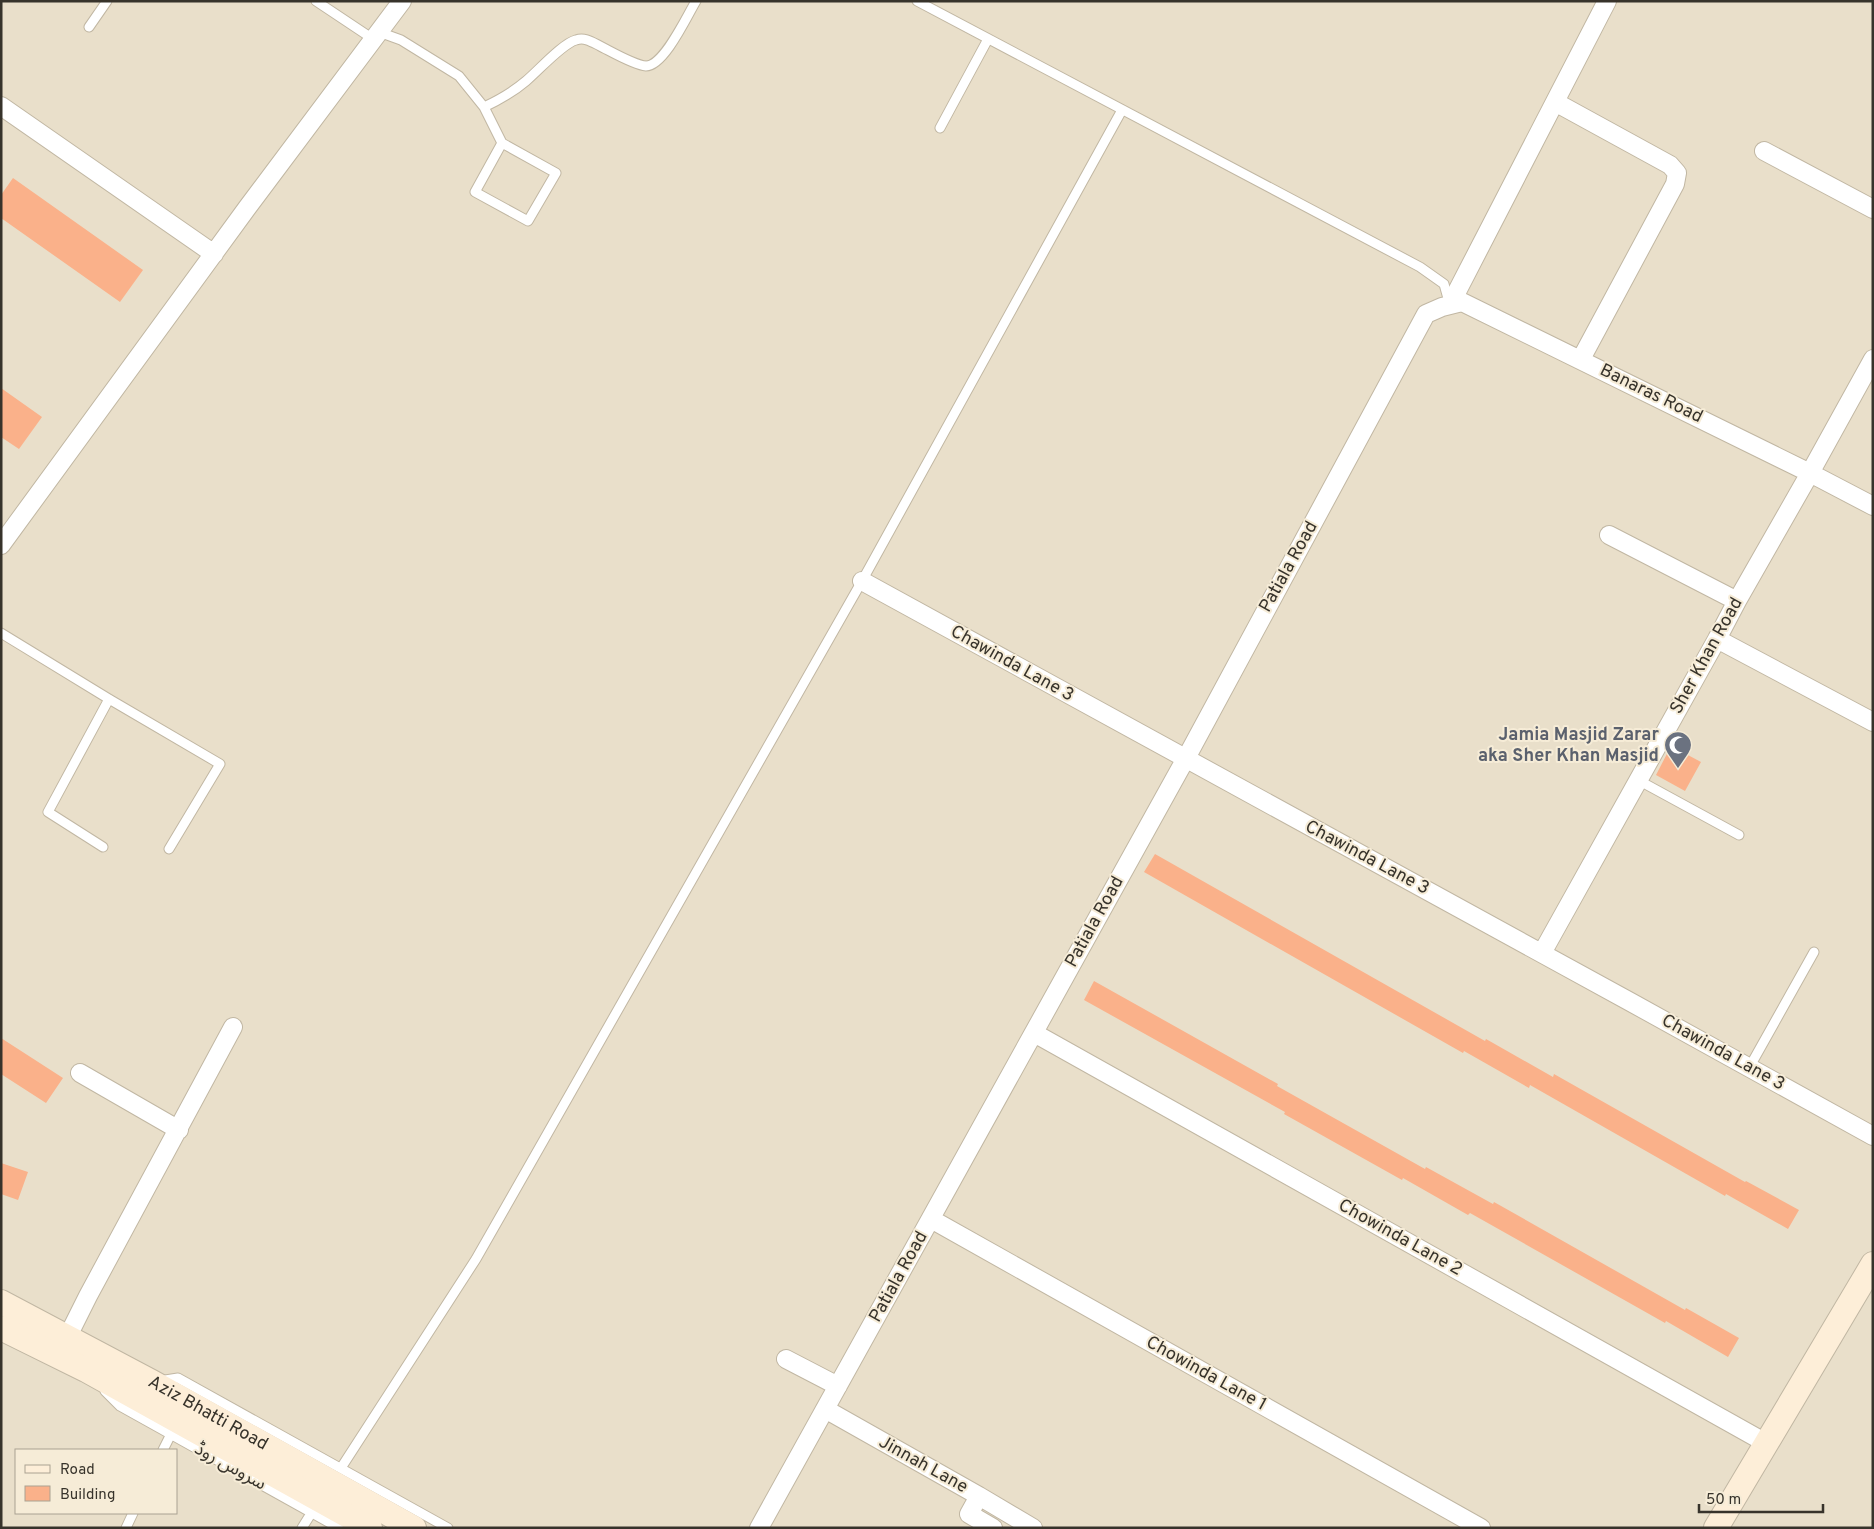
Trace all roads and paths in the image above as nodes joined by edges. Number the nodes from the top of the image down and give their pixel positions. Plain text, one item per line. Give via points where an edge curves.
1 (107, 1) edge
2 (316, 1) edge
3 (402, 1) edge
4 (696, 1) edge
5 (916, 1) edge
6 (1607, 1) edge
7 (89, 27) dead end
8 (377, 35) junction
9 (988, 39) junction
10 (1555, 102) junction
11 (1, 106) edge
12 (484, 107) junction
13 (1122, 110) junction
14 (940, 128) dead end
15 (502, 143) junction
16 (1764, 151) dead end
17 (1873, 209) edge
18 (214, 254) junction
19 (1450, 305) junction
20 (1426, 314) joint
21 (1581, 359) junction
22 (1873, 359) edge
23 (1810, 473) junction
24 (1873, 506) edge
25 (1609, 535) dead end
26 (1, 544) edge
27 (862, 581) junction
28 (1736, 601) junction
29 (1, 633) edge
30 (1717, 640) junction
31 (109, 699) junction
32 (1873, 722) edge
33 (1185, 760) junction
34 (1638, 780) junction
35 (1739, 835) dead end
36 (103, 847) dead end
37 (169, 849) dead end
38 (1814, 952) dead end
39 (1542, 953) junction
40 (233, 1027) dead end
41 (1034, 1033) junction
42 (1749, 1068) junction
43 (80, 1073) dead end
44 (178, 1130) junction
45 (1873, 1136) edge
46 (931, 1219) junction
47 (1873, 1264) edge
48 (1, 1302) edge
49 (1, 1328) edge
50 (68, 1338) junction
51 (786, 1359) dead end
52 (152, 1382) junction
53 (838, 1386) junction
54 (825, 1409) junction
55 (174, 1428) junction
56 (1766, 1443) junction
57 (164, 1449) edge
58 (341, 1468) junction
59 (979, 1496) junction
60 (312, 1512) junction
61 (133, 1514) edge
62 (126, 1528) edge
63 (302, 1528) edge
64 (339, 1528) edge
65 (370, 1528) edge
66 (414, 1528) edge
67 (448, 1528) edge
68 (759, 1528) edge
69 (993, 1528) edge
70 (1033, 1528) edge
71 (1481, 1528) edge
72 (1716, 1528) edge

1 - 7 lane
2 - 8 lane
3 - 8 street
4 - 12 lane via 658,62 647,66 585,39 575,40 505,97
5 - 9 lane
6 - 10 street
8 - 12 lane via 401,40 459,76
8 - 18 street
9 - 13 lane
9 - 14 lane
10 - 19 street
10 - 21 street via 1670,165 1677,173 1675,184
11 - 18 street
12 - 15 lane
13 - 19 lane via 1420,267 1444,284
13 - 27 lane
15 - 15 lane via 475,192 528,221 556,173
16 - 17 street
18 - 26 street
19 - 20 street, Banaras Road
19 - 21 street, Banaras Road via 1462,302
20 - 33 street, Patiala Road
21 - 23 street, Banaras Road
22 - 23 street, Sher Khan Road
23 - 24 street, Banaras Road
23 - 28 street, Sher Khan Road
25 - 28 street
27 - 33 street, Chawinda Lane 3
27 - 58 lane via 476,1259
28 - 30 street, Sher Khan Road
29 - 31 lane
30 - 32 street
30 - 34 street, Sher Khan Road
31 - 36 lane via 48,812
31 - 37 lane via 220,764
33 - 39 street, Chawinda Lane 3
33 - 41 street, Patiala Road
34 - 35 lane
34 - 39 street, Sher Khan Road
38 - 42 lane
39 - 42 street, Chawinda Lane 3
40 - 44 street
41 - 46 street, Patiala Road
41 - 56 street, Chowinda Lane 2
42 - 45 street, Chawinda Lane 3
43 - 44 street
44 - 50 street
46 - 53 street, Patiala Road
46 - 71 street, Chowinda Lane 1
47 - 56 main road
48 - 50 main road, Aziz Bhatti Road
49 - 55 main road, Aziz Bhatti Road via 86,1370
50 - 52 main road, Aziz Bhatti Road
51 - 53 street
52 - 58 lane via 178,1378
52 - 66 main road, Aziz Bhatti Road
53 - 54 street, Patiala Road
54 - 59 street, Jinnah Lane
54 - 68 street, Patiala Road
55 - 57 lane
55 - 60 lane, سروس روڈ
55 - 65 main road, Aziz Bhatti Road
56 - 72 main road
58 - 67 lane
59 - 69 street, Jinnah Lane via 969,1514
59 - 70 street
60 - 63 lane
60 - 64 lane, سروس روڈ
61 - 62 lane

